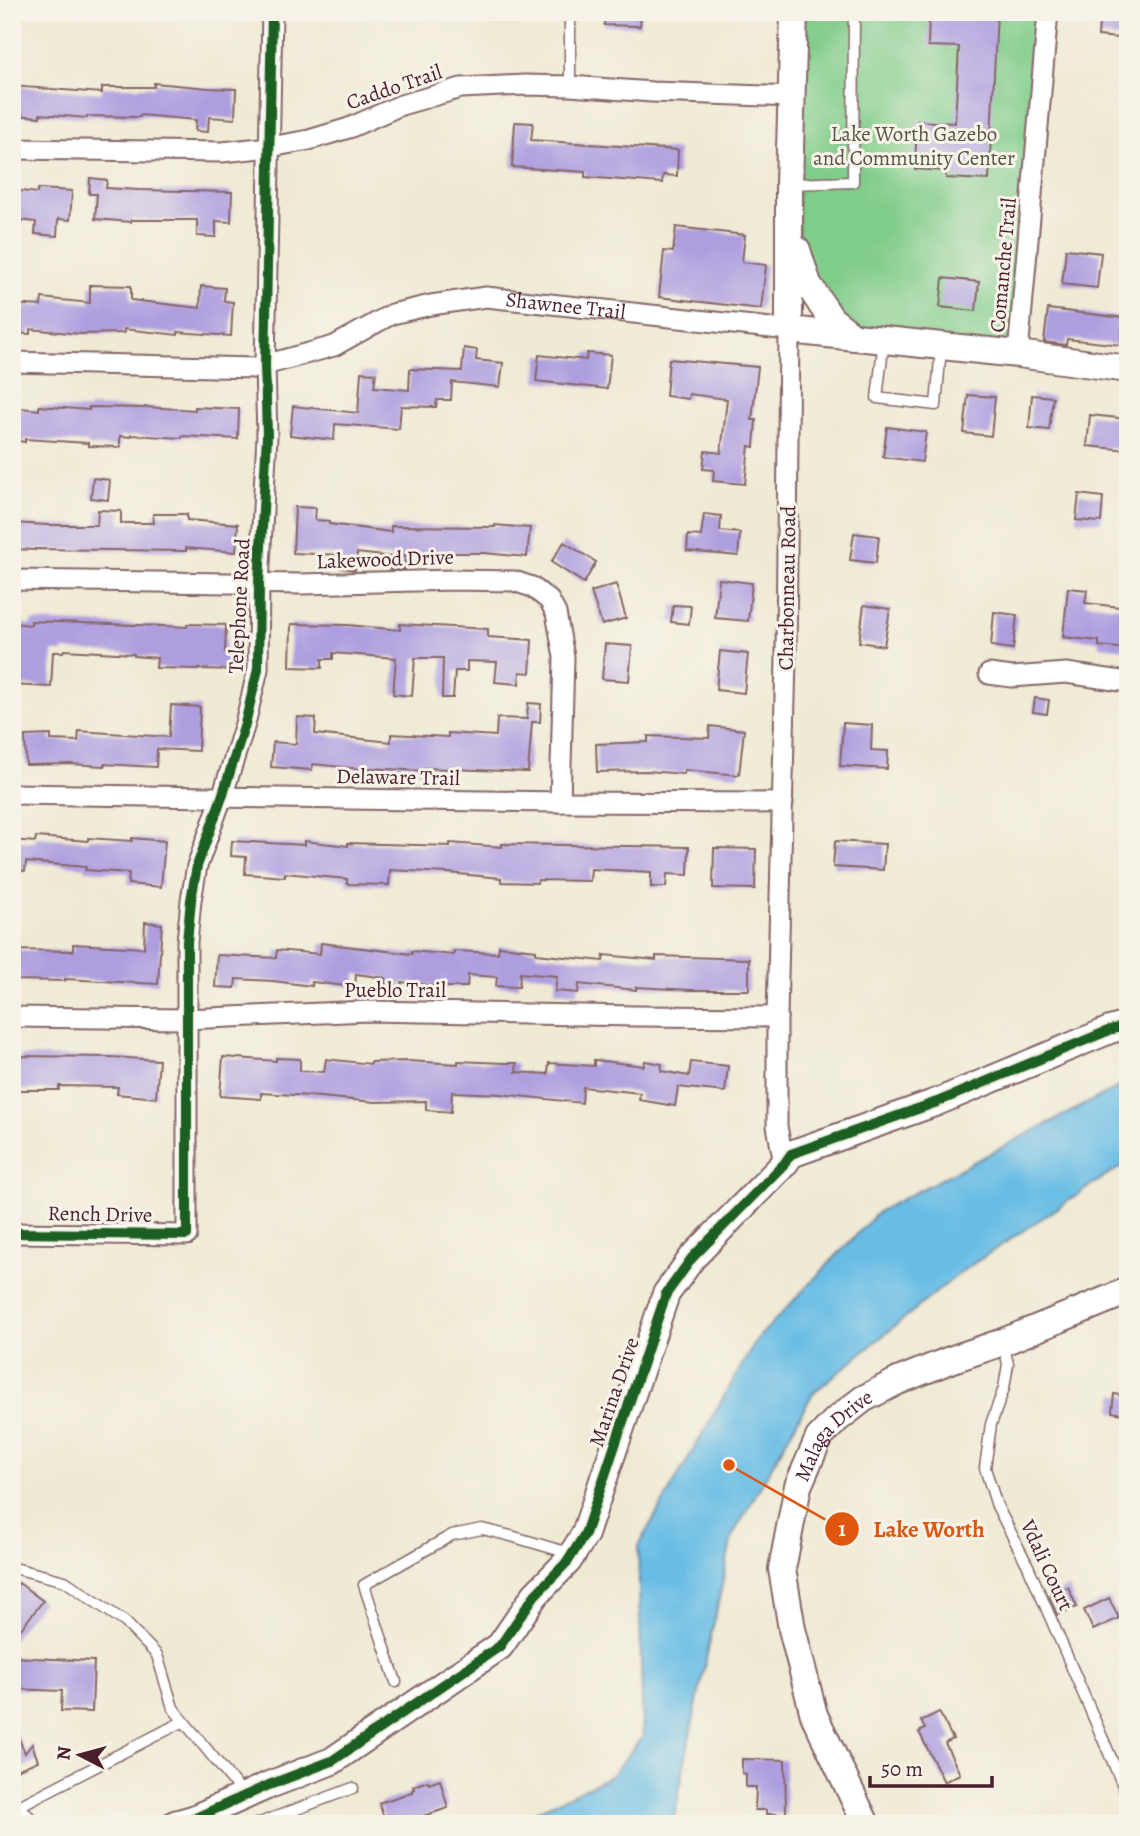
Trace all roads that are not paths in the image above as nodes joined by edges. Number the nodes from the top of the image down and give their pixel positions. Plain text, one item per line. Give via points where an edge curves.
1 (272, 12) edge
2 (570, 12) edge
3 (794, 12) edge
4 (854, 12) edge
5 (1048, 12) edge
6 (570, 86) junction
7 (793, 97) junction
8 (270, 147) junction
9 (12, 149) edge
10 (789, 184) junction
11 (789, 226) junction
12 (789, 330) junction
13 (854, 337) junction
14 (884, 340) junction
15 (942, 346) junction
16 (1018, 354) junction
17 (12, 362) edge
18 (265, 366) junction
19 (1128, 369) edge
20 (12, 580) edge
21 (260, 583) junction
22 (989, 674) dead end
23 (1128, 682) edge
24 (12, 794) edge
25 (222, 797) junction
26 (561, 802) junction
27 (783, 803) junction
28 (12, 1017) edge
29 (778, 1017) junction
30 (186, 1019) junction
31 (1128, 1025) edge
32 (785, 1164) junction
33 (12, 1233) edge
34 (187, 1235) joint
35 (1128, 1291) edge
36 (1003, 1342) junction
37 (573, 1554) junction
38 (12, 1569) edge
39 (396, 1682) dead end
40 (184, 1721) junction
41 (353, 1788) dead end
42 (244, 1796) junction
43 (1128, 1797) edge
44 (16, 1802) edge
45 (36, 1824) edge
46 (175, 1824) edge
47 (257, 1824) edge
48 (866, 1824) edge

1 - 8 street, Telephone Road
2 - 6 lane
3 - 7 street, Charbonneau Road
4 - 10 lane via 853,182
5 - 16 street, Comanche Trail
6 - 7 street, Caddo Trail
6 - 8 street, Caddo Trail via 461,88 401,105 349,128
7 - 10 street, Charbonneau Road
8 - 9 street, Caddo Trail via 222,152
8 - 18 street, Telephone Road
10 - 11 street, Charbonneau Road
11 - 12 street, Charbonneau Road
11 - 13 street via 808,284 831,319
12 - 13 street, Shawnee Trail
12 - 18 street, Shawnee Trail via 486,297 392,314 334,346
12 - 27 street, Charbonneau Road
13 - 14 street, Shawnee Trail
14 - 15 street, Shawnee Trail
14 - 15 lane via 877,398 936,405
15 - 16 street, Shawnee Trail
16 - 19 street, Shawnee Trail
17 - 18 street, Shawnee Trail
18 - 21 street, Telephone Road via 267,436
20 - 21 street, Lakewood Drive
21 - 25 street, Telephone Road via 258,669
21 - 26 street, Lakewood Drive via 454,579 514,581 532,587 549,600 556,613 564,657
22 - 23 street via 1066,673
24 - 25 street, Delaware Trail
25 - 26 street, Delaware Trail
25 - 30 street, Telephone Road via 197,866 191,900
26 - 27 street, Delaware Trail
27 - 29 street, Charbonneau Road
28 - 30 street, Pueblo Trail
29 - 30 street, Pueblo Trail via 368,1011
29 - 32 street, Charbonneau Road via 777,1126
30 - 34 street, Telephone Road
31 - 32 street, Marina Drive via 937,1102 791,1154
32 - 37 street, Marina Drive via 692,1258 667,1294 585,1534
33 - 34 street, Rench Drive
35 - 36 street, Malaga Drive
36 - 43 lane, Vdali Court via 1009,1364 991,1424 985,1468 997,1506 1028,1566
36 - 48 street, Malaga Drive via 863,1399 819,1438 798,1486 782,1569 792,1629 814,1715
37 - 39 lane via 482,1529 452,1535 364,1585
37 - 42 street, Marina Drive via 535,1595 500,1646 332,1762
38 - 40 lane via 65,1581 125,1622 157,1655 173,1708
40 - 42 lane
40 - 44 lane
41 - 47 lane
42 - 46 street, Marina Drive
44 - 45 lane

